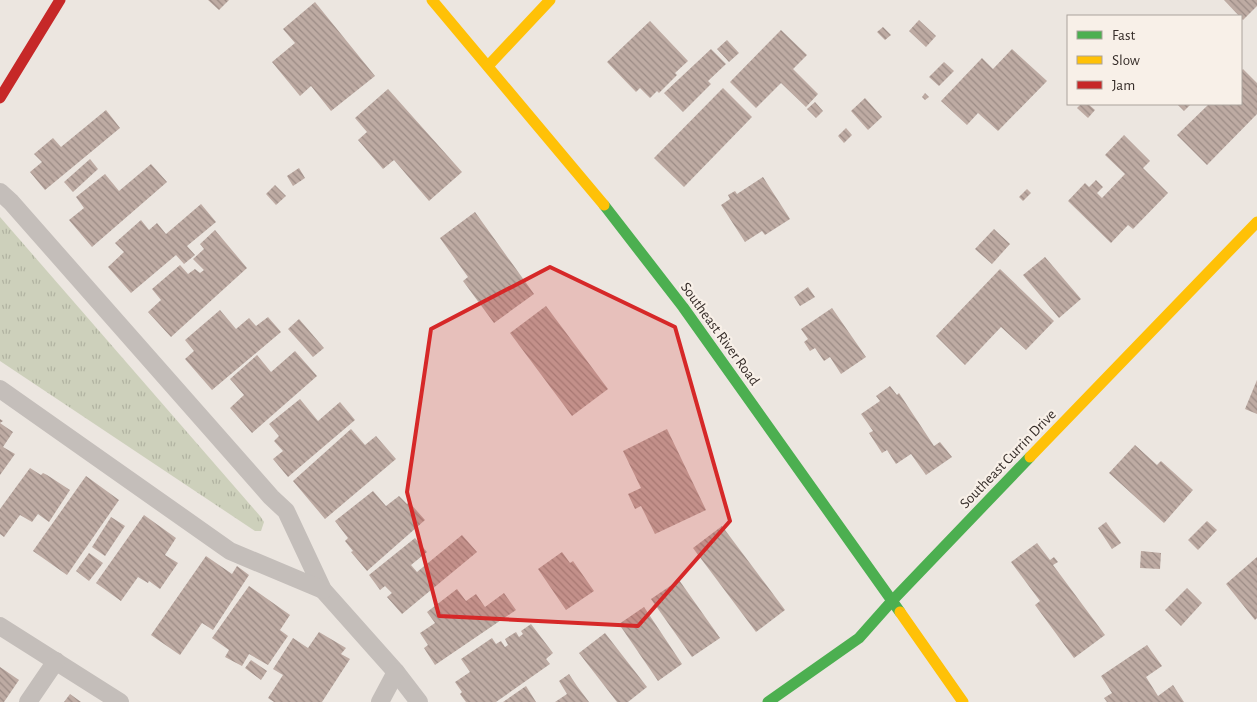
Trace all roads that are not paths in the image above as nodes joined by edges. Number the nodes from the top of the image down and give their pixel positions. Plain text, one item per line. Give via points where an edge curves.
1 (60, 0) edge
2 (432, 0) edge
3 (550, 0) edge
4 (488, 66) junction
5 (0, 98) edge
6 (0, 192) edge
7 (1257, 222) edge
8 (0, 390) edge
9 (323, 590) junction
10 (891, 602) junction
11 (0, 626) edge
12 (56, 661) junction
13 (396, 672) junction
14 (28, 702) edge
15 (120, 702) edge
16 (380, 702) edge
17 (419, 702) edge
18 (768, 702) edge
19 (963, 702) edge

1 - 5 main road
2 - 4 main road, Southeast River Road
3 - 4 main road
4 - 10 main road, Southeast River Road via 588,185 683,307
6 - 9 lane via 286,510
7 - 10 main road, Southeast Currin Drive
8 - 9 lane via 230,551
9 - 13 lane
10 - 18 main road, Southeast Currin Drive via 859,638
10 - 19 main road, Southeast River Road
11 - 12 lane
12 - 14 lane
12 - 15 lane
13 - 16 lane
13 - 17 lane

